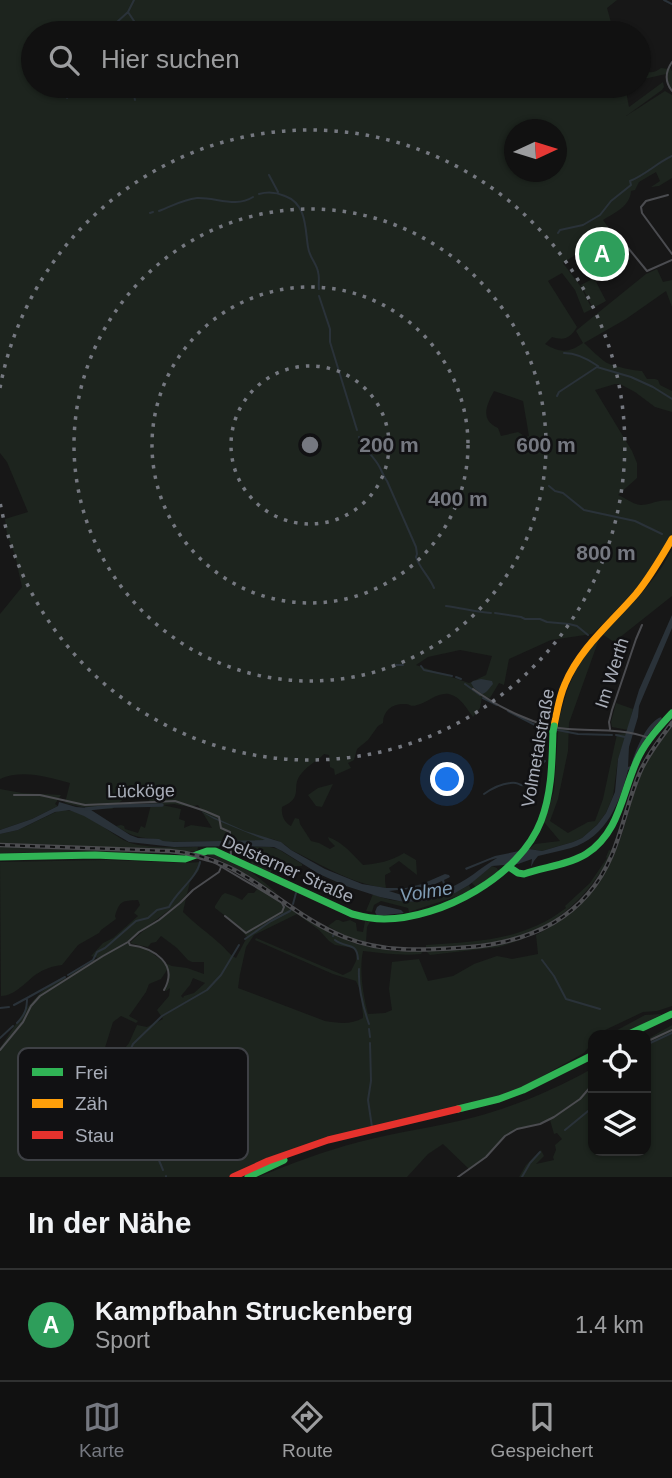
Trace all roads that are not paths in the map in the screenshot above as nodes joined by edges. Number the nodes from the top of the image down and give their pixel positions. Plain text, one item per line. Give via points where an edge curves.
1 (672, 62) edge
2 (672, 92) edge
3 (668, 195) dead end
4 (615, 232) dead end
5 (672, 254) edge
6 (672, 260) edge
7 (672, 539) edge
8 (642, 625) dead end
9 (473, 689) dead end
10 (672, 713) edge
11 (611, 730) junction
12 (647, 737) junction
13 (14, 795) dead end
14 (195, 856) junction
15 (0, 857) edge
16 (230, 858) junction
17 (511, 865) junction
18 (220, 867) junction
19 (225, 916) dead end
20 (128, 942) junction
21 (164, 990) dead end
22 (672, 1015) edge
23 (640, 1030) edge
24 (672, 1030) edge
25 (651, 1040) edge
26 (0, 1050) edge
27 (588, 1059) edge
28 (588, 1089) edge
29 (240, 1176) edge
30 (458, 1177) edge

1 - 2 street via 666,76
3 - 5 street via 641,207
4 - 6 street via 647,271
7 - 17 main road, Volmetalstraße via 641,587 572,668 560,695 545,807 525,849
8 - 11 street, Im Werth via 612,710
9 - 11 street via 538,724
10 - 12 main road
11 - 12 street
12 - 17 main road via 619,814 604,839 573,861 528,872
13 - 16 street, Lücköge via 40,795 85,805 175,801 220,818 221,828 230,832
14 - 15 main road, Delsterner Straße
14 - 16 main road, Delsterner Straße via 212,851
14 - 18 street
16 - 17 main road, Delsterner Straße via 338,909 384,920 461,899
18 - 19 street via 257,886 284,908 246,933
18 - 20 street
20 - 21 street via 147,948 163,961 169,976
20 - 26 street via 40,996
22 - 23 main road
24 - 25 street
27 - 29 main road via 517,1095 328,1142 268,1161
28 - 30 street via 552,1118 508,1134

